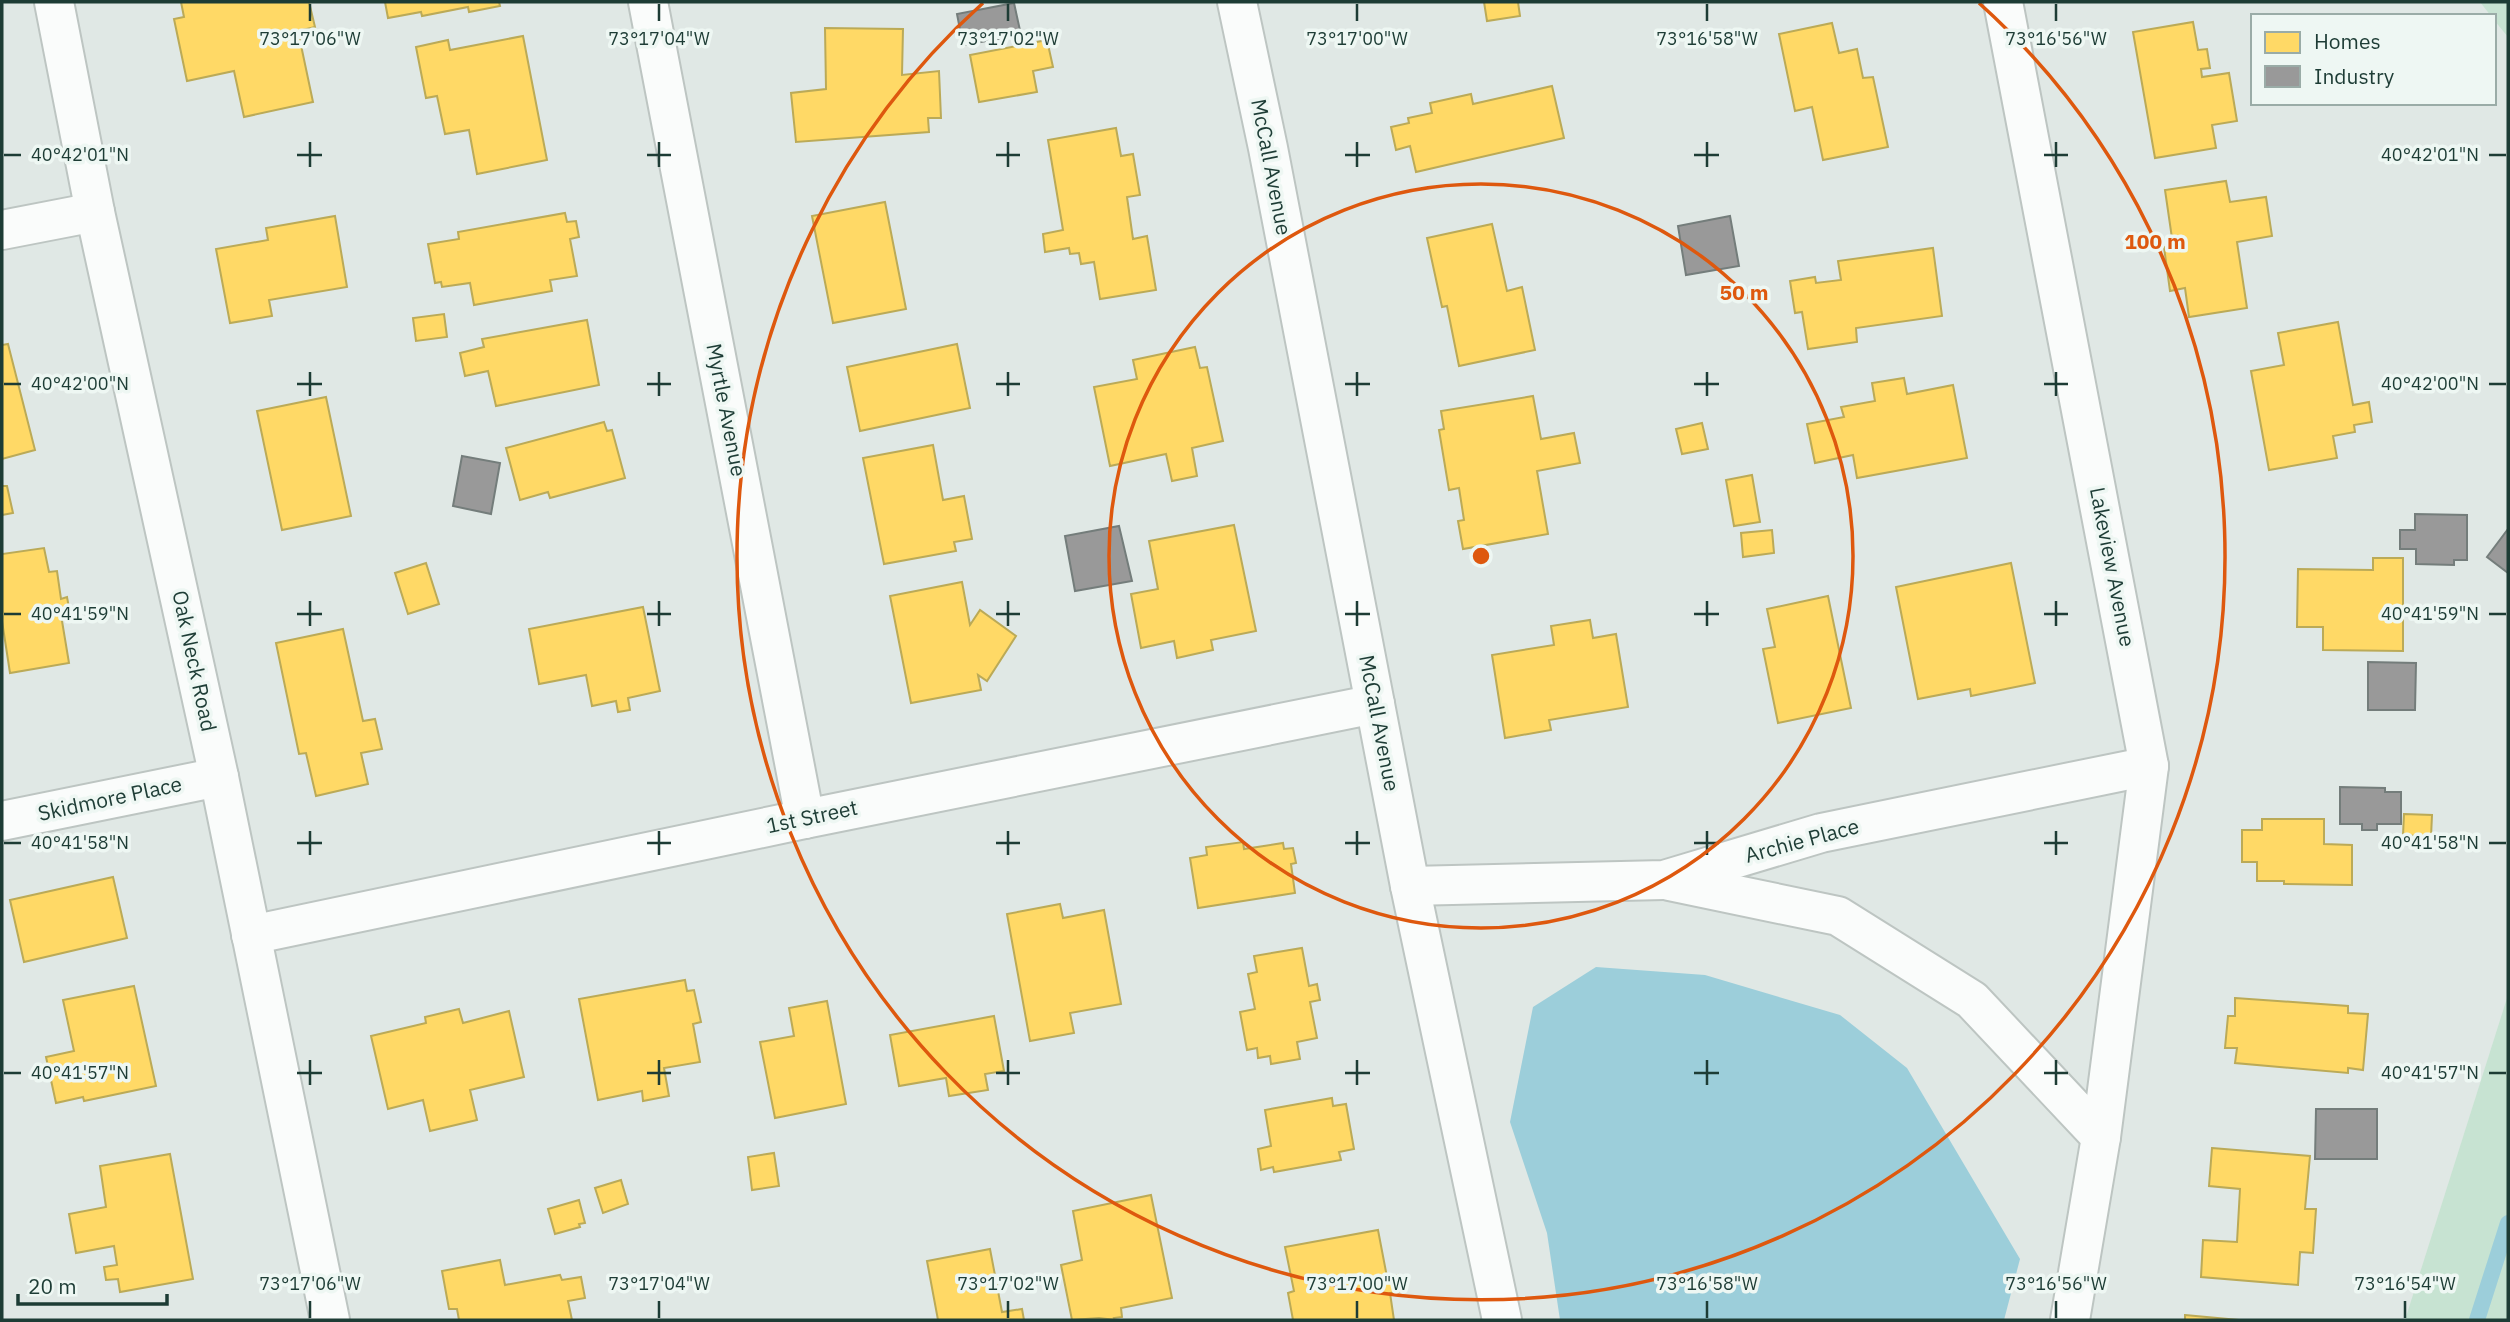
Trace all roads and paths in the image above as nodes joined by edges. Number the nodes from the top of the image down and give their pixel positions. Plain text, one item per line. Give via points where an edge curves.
1 (54, 2) edge
2 (648, 2) edge
3 (1237, 2) edge
4 (2003, 2) edge
5 (95, 212) junction
6 (2, 230) edge
7 (1375, 704) junction
8 (2148, 766) junction
9 (219, 776) junction
10 (805, 819) junction
11 (2, 821) edge
12 (1664, 880) junction
13 (1410, 886) junction
14 (251, 935) junction
15 (2101, 1137) junction
16 (330, 1320) edge
17 (1502, 1320) edge
18 (2070, 1320) edge

1 - 5 street, Oak Neck Road
2 - 10 street, Myrtle Avenue
3 - 7 street, McCall Avenue
4 - 8 street, Lakeview Avenue
5 - 6 street
5 - 9 street, Oak Neck Road
7 - 10 street, 1st Street
7 - 13 street, McCall Avenue
8 - 12 street, Archie Place via 1821,833
8 - 15 street, Lakeview Avenue
9 - 11 street, Skidmore Place
9 - 14 street, Oak Neck Road
10 - 14 street, 1st Street
12 - 13 street, Archie Place
12 - 15 street via 1838,916 1972,1000
13 - 17 street, McCall Avenue
14 - 16 street, Oak Neck Road
15 - 18 street, Lakeview Avenue

